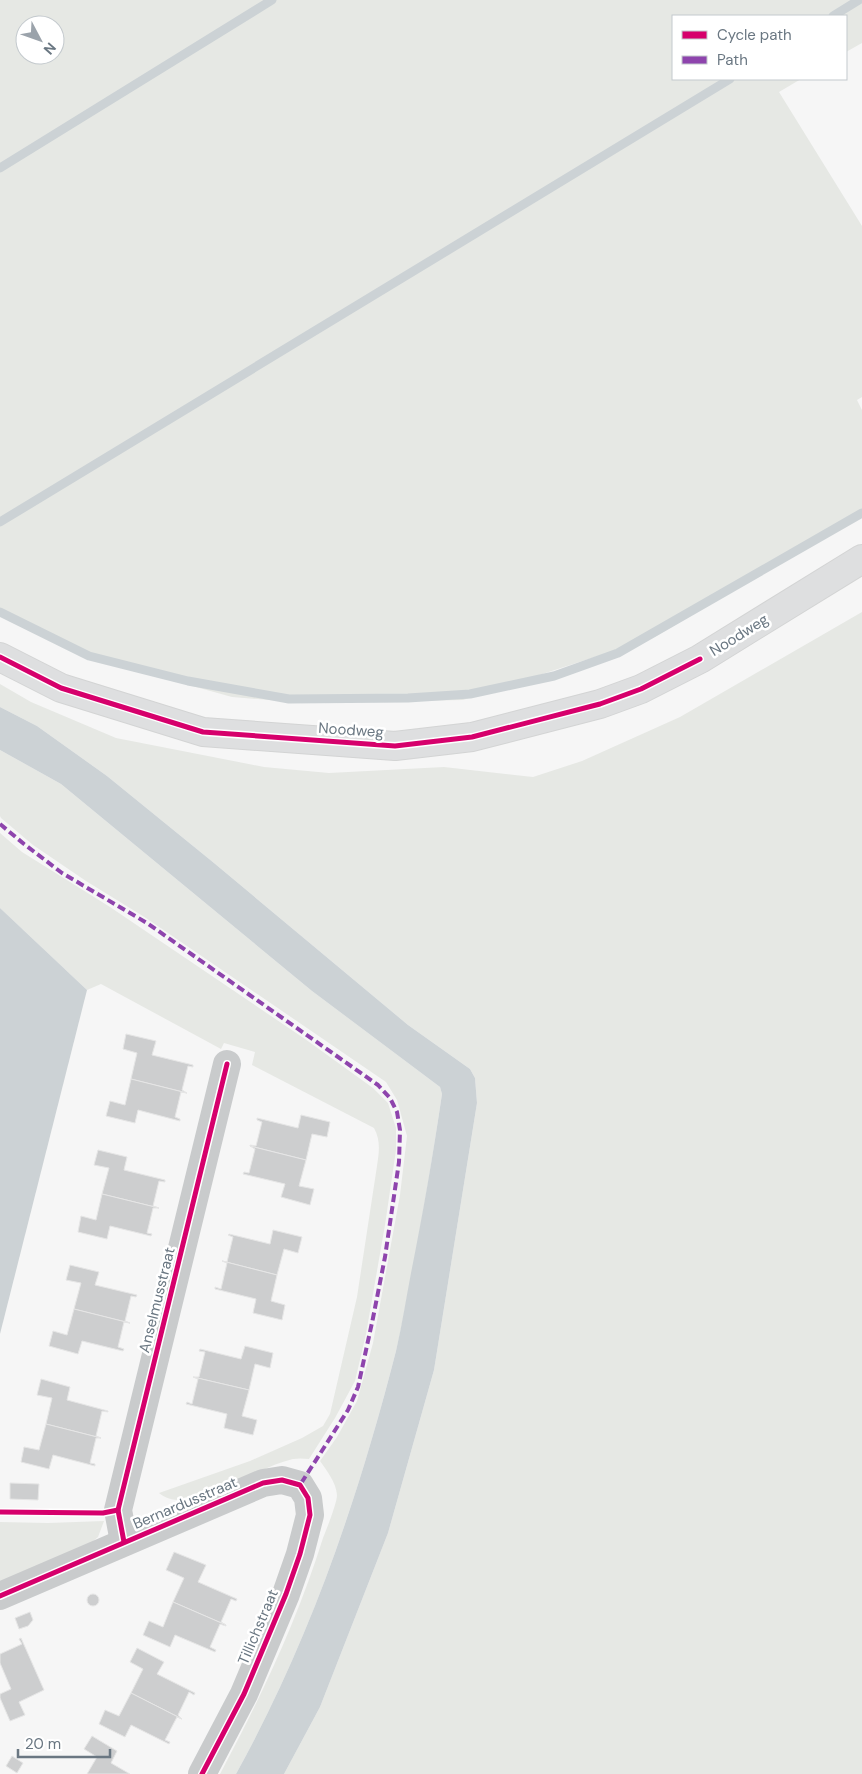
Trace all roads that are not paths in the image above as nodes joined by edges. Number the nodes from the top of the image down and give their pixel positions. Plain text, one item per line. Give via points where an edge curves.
1 (862, 560) edge
2 (0, 657) edge
3 (227, 1064) dead end
4 (300, 1485) joint
5 (124, 1542) junction
6 (0, 1596) edge
7 (202, 1774) edge

1 - 2 main road, Noodweg via 700,659 641,688 600,704 472,737 395,746 203,732 61,688
3 - 5 street, Anselmusstraat via 118,1510
4 - 5 street, Bernardusstraat via 282,1480 264,1483
4 - 7 street, Tillichstraat via 308,1498 310,1515 300,1554 244,1694
5 - 6 street, Bernardusstraat

